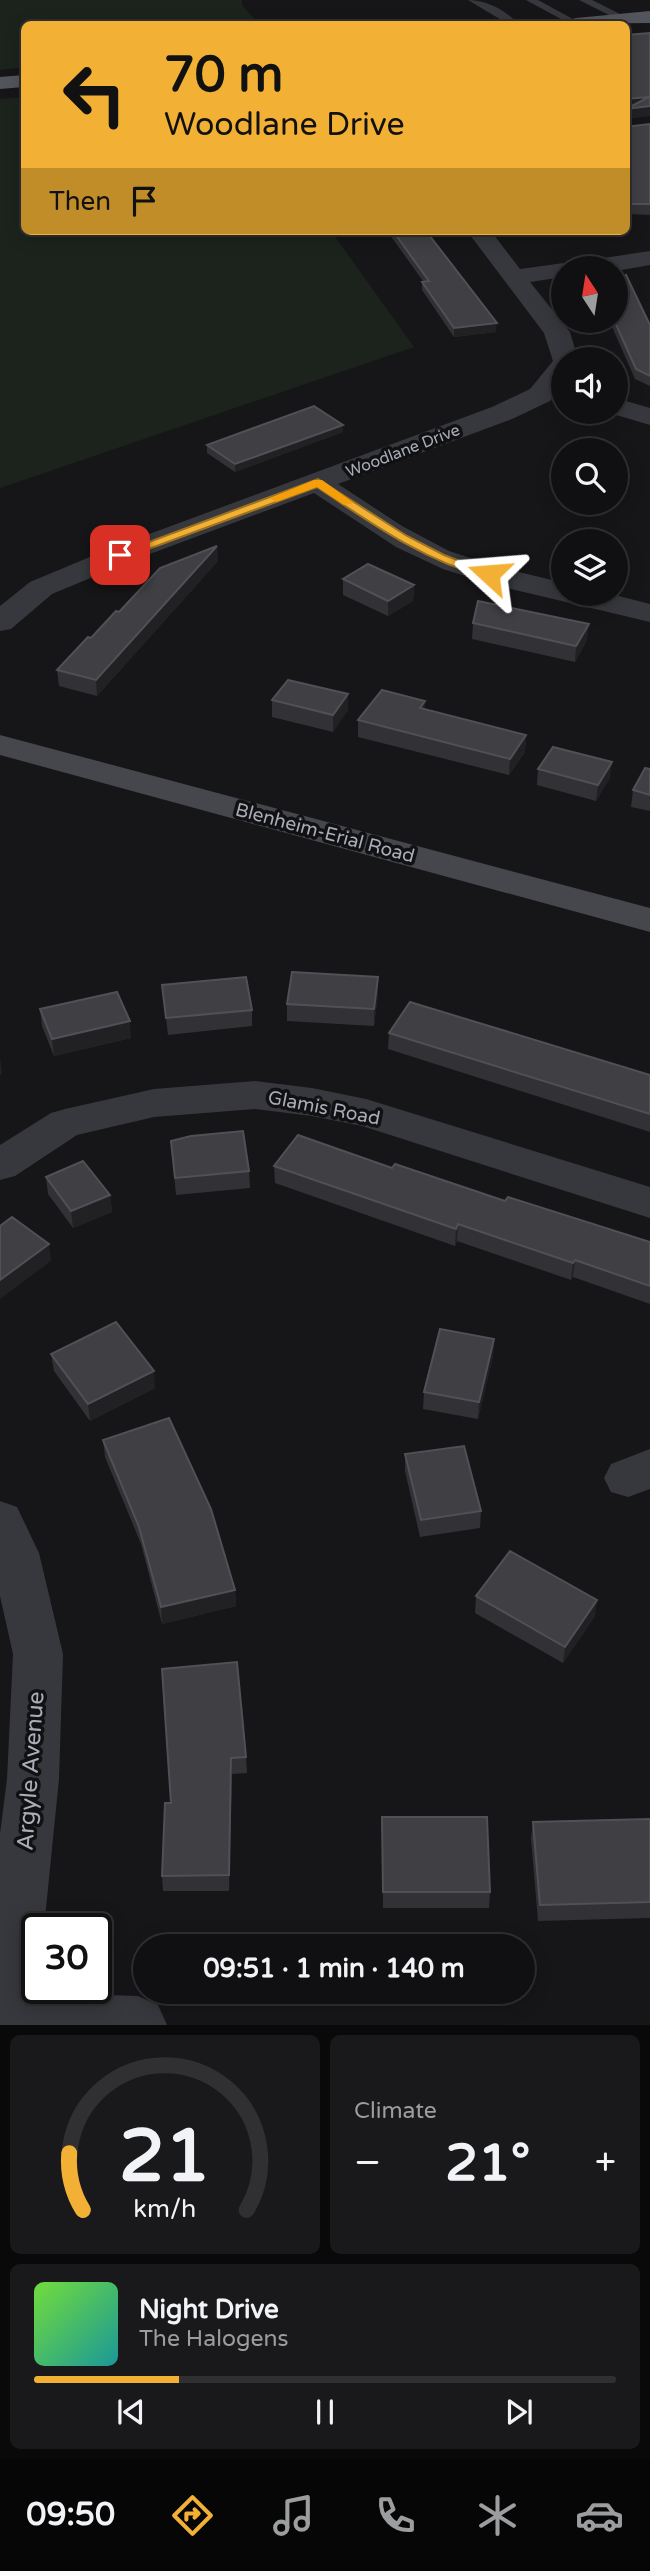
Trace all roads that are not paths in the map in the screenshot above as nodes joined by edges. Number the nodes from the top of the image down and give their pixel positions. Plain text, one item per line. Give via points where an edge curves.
1 (472, 0) edge
2 (584, 0) edge
3 (532, 6) edge
4 (596, 6) junction
5 (623, 10) edge
6 (519, 14) dead end
7 (650, 17) edge
8 (509, 21) edge
9 (570, 21) edge
10 (586, 21) edge
11 (21, 81) edge
12 (0, 83) edge
13 (481, 235) edge
14 (650, 258) edge
15 (628, 261) edge
16 (551, 273) edge
17 (513, 277) junction
18 (562, 347) edge
19 (551, 386) edge
20 (628, 411) edge
21 (650, 417) edge
22 (318, 483) junction
23 (551, 589) edge
24 (621, 606) edge
25 (650, 613) edge
26 (0, 622) edge
27 (0, 745) edge
28 (650, 920) edge
29 (0, 1165) edge
30 (650, 1203) edge
31 (0, 1521) edge
32 (7, 2022) edge
33 (138, 2025) edge

1 - 8 lane
2 - 4 lane
3 - 9 lane
4 - 5 lane
4 - 5 lane
5 - 7 main road
5 - 10 main road
6 - 8 lane
11 - 12 main road
13 - 17 street
14 - 15 street
16 - 17 street
17 - 18 street via 558,332
19 - 22 street, Woodlane Drive via 502,413
20 - 21 street
22 - 23 street via 403,539 440,557
22 - 26 street, Woodlane Drive via 41,588
24 - 25 street
27 - 28 main road, Blenheim-Erial Road
29 - 30 street, Glamis Road via 65,1123 154,1102 255,1095 366,1113
31 - 32 street, Argyle Avenue via 15,1553 38,1654 33,1779
32 - 33 street

